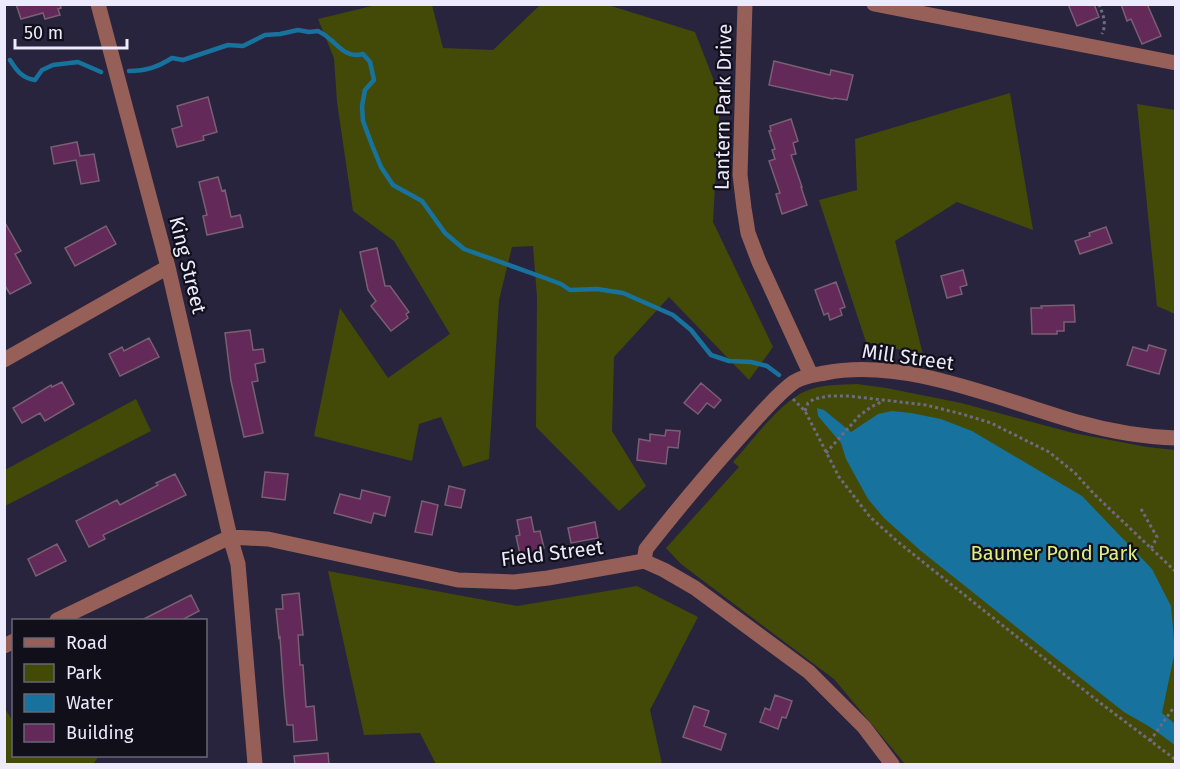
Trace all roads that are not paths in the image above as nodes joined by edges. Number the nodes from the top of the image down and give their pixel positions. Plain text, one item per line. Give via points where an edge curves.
1 (98, 4) edge
2 (745, 4) edge
3 (874, 4) edge
4 (1176, 63) edge
5 (168, 267) junction
6 (4, 360) edge
7 (811, 375) junction
8 (1176, 438) edge
9 (230, 537) junction
10 (644, 561) junction
11 (61, 619) edge
12 (255, 765) edge
13 (892, 765) edge

1 - 5 street, King Street
2 - 7 street, Lantern Park Drive via 740,174 745,217 759,262
3 - 4 street
5 - 6 street
5 - 9 street, King Street
7 - 8 street, Mill Street via 855,370 916,376 1078,423
7 - 10 street, Mill Street via 794,382 696,486 646,549
9 - 10 street, Field Street via 268,538 458,579 514,582
9 - 11 street, Field Street
9 - 12 street, King Street via 238,564
10 - 13 street via 695,588 809,672 864,727

